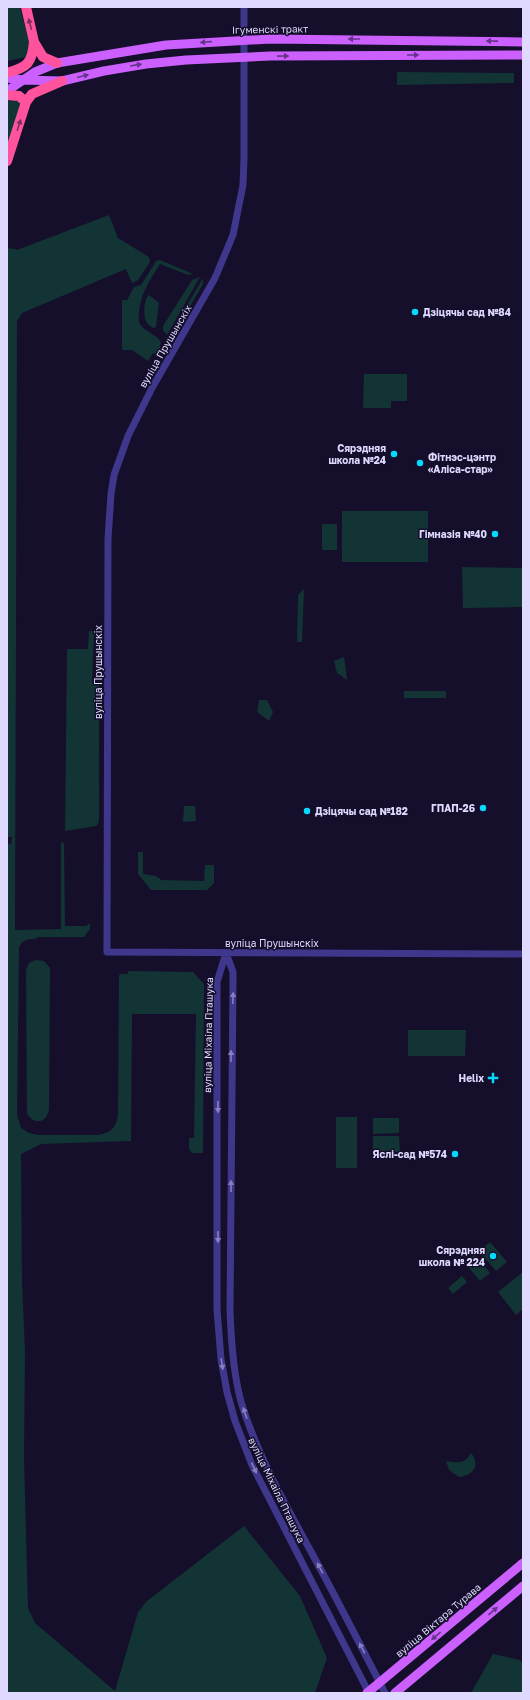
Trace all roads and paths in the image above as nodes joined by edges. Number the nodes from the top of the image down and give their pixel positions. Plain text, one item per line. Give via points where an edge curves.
1 (26, 7) edge
2 (244, 7) edge
3 (244, 39) junction
4 (34, 42) junction
5 (523, 42) edge
6 (523, 55) edge
7 (244, 57) junction
8 (58, 63) junction
9 (7, 73) edge
10 (7, 78) edge
11 (23, 80) junction
12 (62, 81) junction
13 (7, 91) edge
14 (7, 95) edge
15 (26, 102) junction
16 (7, 161) edge
17 (226, 953) junction
18 (523, 954) edge
19 (523, 1564) edge
20 (523, 1586) edge
21 (380, 1683) junction
22 (368, 1693) edge
23 (385, 1693) edge
24 (395, 1693) edge

4 -> 1 highway
2 - 3 street, вуліца Прушынскіх
5 -> 3 main road, Ігуменскі тракт
3 - 7 street, вуліца Прушынскіх
3 -> 8 main road, Ігуменскі тракт via 166,45
4 - 8 highway via 43,57
4 - 9 highway via 33,56 28,64
7 -> 6 main road via 383,54
12 -> 7 main road via 146,64
7 - 17 street, вуліца Прушынскіх via 244,166 233,235 215,278 152,388 128,436 114,475 108,539 107,952
8 - 11 main road, Ігуменскі тракт via 47,66
10 - 11 main road
11 - 12 main road
11 - 13 main road, Ігуменскі тракт
12 - 15 highway via 32,94
14 - 15 highway via 19,96
16 -> 15 highway
17 - 18 street, вуліца Прушынскіх
21 -> 17 street, вуліца Міхаіла Пташука via 280,1495 254,1438 238,1388 230,1309 233,972
17 -> 22 street, вуліца Міхаіла Пташука via 217,982 217,1309 221,1359 227,1392 252,1465
19 -> 21 main road, вуліца Віктара Турава
24 -> 20 main road
21 - 22 main road, вуліца Віктара Турава
21 - 23 street, вуліца Міхаіла Пташука

